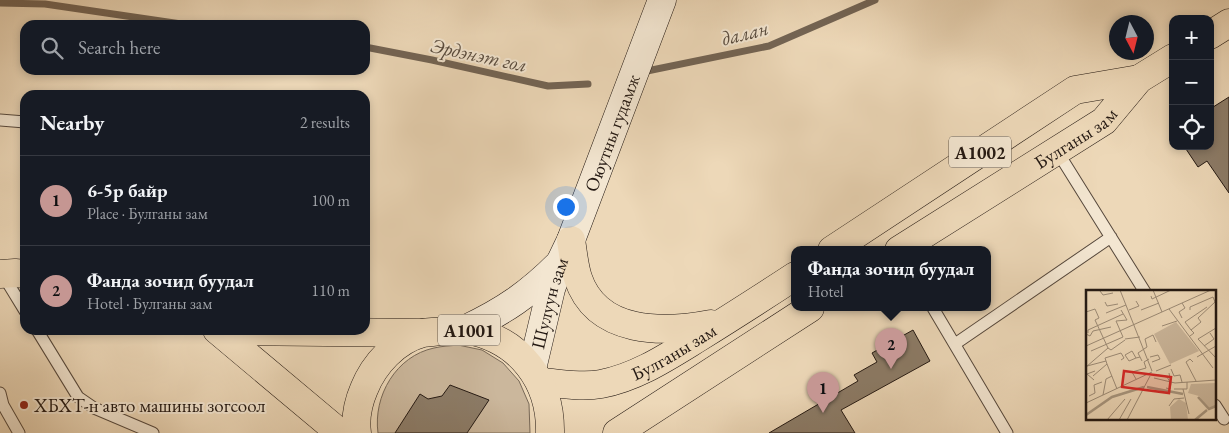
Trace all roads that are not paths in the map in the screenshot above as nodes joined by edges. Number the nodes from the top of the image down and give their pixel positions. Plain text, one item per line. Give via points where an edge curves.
1 (662, 0) edge
2 (1229, 23) edge
3 (1214, 32) edge
4 (1170, 60) edge
5 (1138, 79) junction
6 (0, 120) edge
7 (20, 122) edge
8 (1057, 151) junction
9 (1111, 237) junction
10 (838, 246) edge
11 (905, 246) edge
12 (565, 252) junction
13 (9, 274) edge
14 (791, 279) edge
15 (1144, 290) edge
16 (20, 299) edge
17 (805, 311) edge
18 (935, 311) edge
19 (725, 321) junction
20 (466, 329) junction
21 (370, 332) edge
22 (423, 333) junction
23 (40, 335) edge
24 (224, 335) edge
25 (955, 344) junction
26 (536, 375) junction
27 (0, 393) edge
28 (1216, 407) edge
29 (1224, 419) dead end
30 (18, 433) edge
31 (153, 433) edge
32 (343, 433) edge
33 (550, 433) edge
34 (617, 433) edge
35 (1009, 433) edge

1 - 12 street, Оюутны гудамж
2 - 3 highway
4 - 5 highway, Булганы зам / A1002
5 - 8 highway, Булганы зам / A1002 via 1104,121
5 - 10 highway, Булганы зам / A1002 via 1075,90
6 - 7 lane
8 - 9 lane
8 - 11 highway, Булганы зам / A1002
9 - 15 lane
9 - 25 lane
12 - 19 highway via 590,301 609,318 645,328 669,330
12 - 20 street, Шулуун зам via 539,284 516,302
12 - 26 street, Шулуун зам via 544,316
13 - 16 lane
14 - 19 highway, Булганы зам
17 - 34 highway, Булганы зам
18 - 25 lane
19 - 26 highway, Булганы зам via 649,368 625,378 599,384 570,385
20 - 22 highway, A1001
20 - 26 highway, A1001 via 492,336 514,350
21 - 22 highway, A1001
22 - 32 highway, A1001 via 401,343 382,359 368,378 359,401 356,425
23 - 31 lane via 78,396 94,408
24 - 32 highway, A1001
25 - 35 lane
26 - 33 highway, A1001 via 548,406
27 - 30 lane
28 - 29 lane

